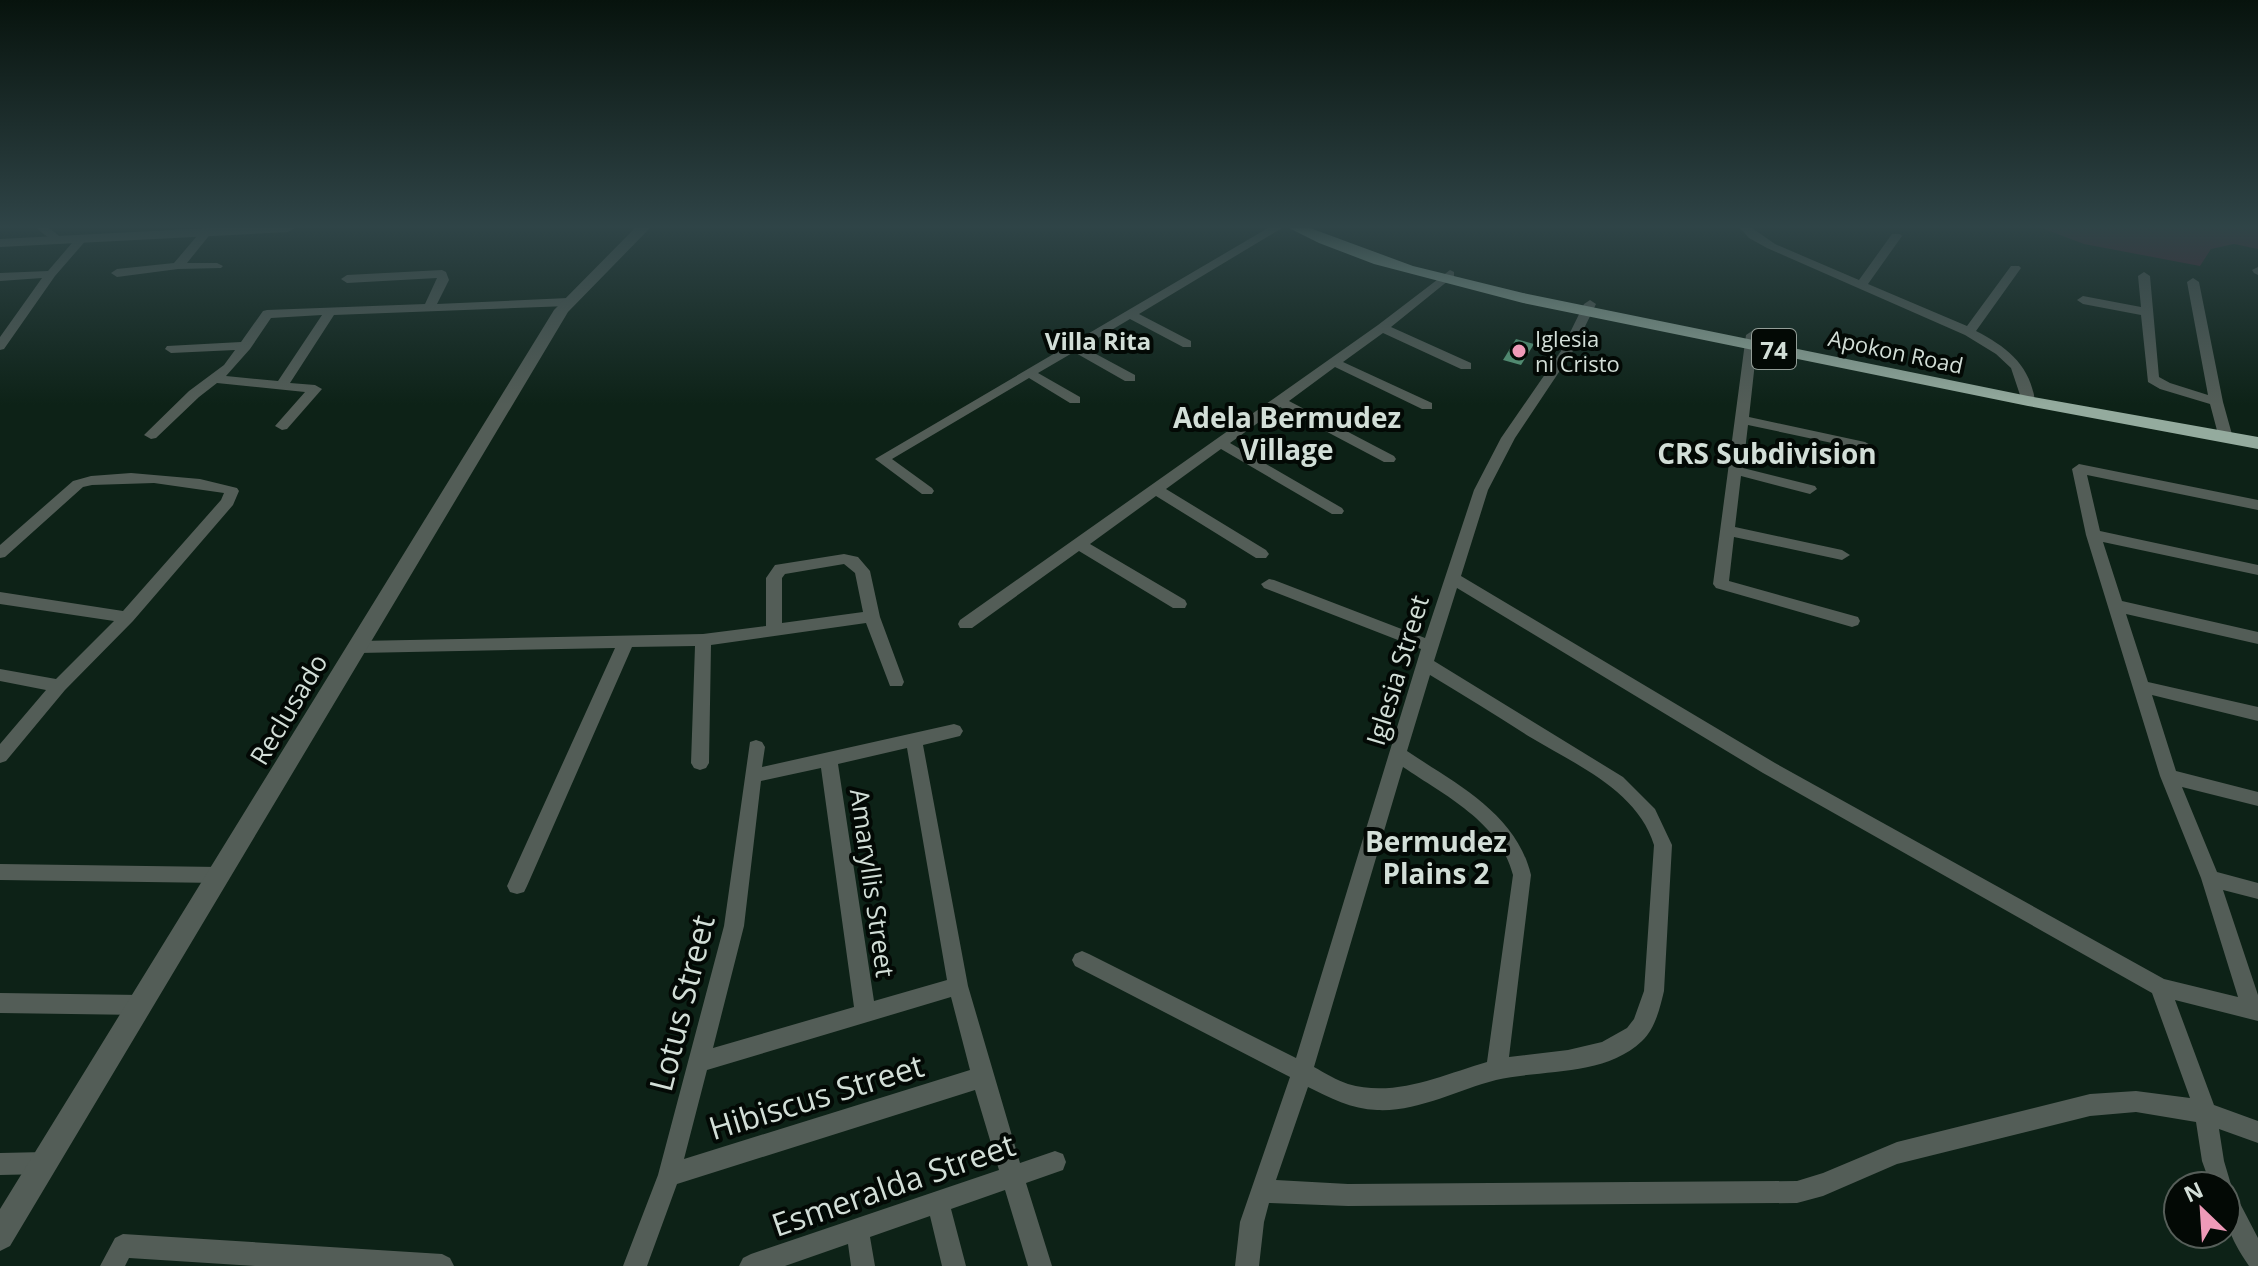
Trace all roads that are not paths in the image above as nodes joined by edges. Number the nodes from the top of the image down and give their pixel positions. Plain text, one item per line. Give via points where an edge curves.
1 (42, 287) edge
2 (341, 287) edge
3 (439, 287) edge
4 (583, 287) edge
5 (1176, 287) edge
6 (1434, 287) edge
7 (1493, 287) edge
8 (1869, 287) edge
9 (2001, 287) edge
10 (2145, 287) edge
11 (2194, 287) edge
12 (338, 292) dead end
13 (2083, 300) dead end
14 (568, 302) junction
15 (429, 308) junction
16 (1589, 308) junction
17 (331, 311) junction
18 (2146, 312) junction
19 (1130, 314) junction
20 (0, 327) edge
21 (15, 327) junction
22 (1382, 328) junction
23 (1969, 332) junction
24 (1752, 339) junction
25 (1187, 344) dead end
26 (0, 346) edge
27 (246, 346) junction
28 (1074, 347) junction
29 (171, 349) dead end
30 (1334, 362) junction
31 (1466, 366) dead end
32 (1029, 373) junction
33 (1130, 378) dead end
34 (215, 379) junction
35 (282, 385) junction
36 (2028, 396) junction
37 (1075, 400) dead end
38 (1279, 401) junction
39 (2216, 402) junction
40 (1427, 406) dead end
41 (1741, 419) junction
42 (282, 426) dead end
43 (2225, 432) junction
44 (2258, 432) edge
45 (151, 435) dead end
46 (1220, 443) junction
47 (2258, 443) edge
48 (1865, 446) dead end
49 (1389, 459) dead end
50 (1734, 470) junction
51 (1156, 489) junction
52 (1810, 489) dead end
53 (927, 491) dead end
54 (2258, 505) edge
55 (1337, 511) dead end
56 (1727, 530) junction
57 (2093, 535) junction
58 (1079, 544) junction
59 (0, 553) edge
60 (1261, 554) dead end
61 (1842, 555) dead end
62 (2258, 570) edge
63 (1452, 578) junction
64 (1269, 584) dead end
65 (0, 598) edge
66 (1179, 604) dead end
67 (2117, 606) junction
68 (127, 617) junction
69 (872, 617) junction
70 (1852, 621) dead end
71 (966, 624) dead end
72 (774, 631) junction
73 (2258, 638) edge
74 (703, 640) junction
75 (626, 642) junction
76 (359, 647) junction
77 (1428, 655) junction
78 (0, 675) edge
79 (896, 682) dead end
80 (59, 686) junction
81 (2143, 687) junction
82 (2258, 714) edge
83 (954, 731) dead end
84 (8, 736) edge
85 (914, 740) junction
86 (756, 747) dead end
87 (1399, 755) junction
88 (0, 756) edge
89 (829, 759) junction
90 (700, 763) dead end
91 (753, 776) junction
92 (2169, 776) junction
93 (2258, 799) edge
94 (0, 872) edge
95 (220, 875) junction
96 (2210, 878) junction
97 (517, 886) dead end
98 (2258, 891) edge
99 (1082, 960) dead end
100 (958, 986) junction
101 (2160, 987) junction
102 (0, 1003) edge
103 (141, 1005) junction
104 (2255, 1010) edge
105 (865, 1013) junction
106 (701, 1062) junction
107 (1497, 1070) junction
108 (1302, 1072) junction
109 (982, 1077) junction
110 (2206, 1114) junction
111 (2258, 1132) edge
112 (1055, 1162) dead end
113 (45, 1163) junction
114 (0, 1164) edge
115 (2216, 1170) edge
116 (669, 1175) junction
117 (1014, 1176) junction
118 (1261, 1191) junction
119 (938, 1202) junction
120 (857, 1230) junction
121 (2242, 1235) edge
122 (0, 1236) edge
123 (118, 1256) edge
124 (2258, 1258) edge
125 (766, 1264) edge
126 (442, 1266) edge
127 (635, 1266) edge
128 (863, 1266) edge
129 (954, 1266) edge
130 (1040, 1266) edge
131 (1247, 1266) edge

1 - 21 street
2 - 12 street
3 - 15 street
4 - 14 street, Reclusado
5 - 19 street
6 - 22 street
7 - 16 highway, Apokon Road / 74
8 - 23 street
9 - 23 street
10 - 18 street
11 - 39 street
13 - 18 street
14 - 15 street
14 - 76 street, Reclusado
15 - 17 street
16 - 24 highway, Apokon Road / 74
16 - 63 street, Iglesia Street via 1493,464
17 - 27 street via 267,314
17 - 35 street
18 - 39 street via 2153,379
19 - 25 street
19 - 28 street
20 - 21 street
21 - 26 street
22 - 30 street
22 - 31 street
23 - 36 street via 2010,357
24 - 36 highway, Apokon Road / 74
24 - 41 street
27 - 29 street
27 - 34 street
28 - 32 street
28 - 33 street
30 - 38 street
30 - 40 street
32 - 37 street
32 - 53 street via 882,459
34 - 35 street
34 - 45 street
35 - 42 street via 315,389
36 - 43 highway, Apokon Road / 74
38 - 46 street
38 - 49 street
39 - 43 street
41 - 48 street
41 - 50 street
43 - 44 highway, Apokon Road / 74
43 - 47 highway, Apokon Road / 74
46 - 51 street
46 - 55 street
50 - 52 street
50 - 56 street
51 - 58 street
51 - 60 street
54 - 57 street via 2079,469
56 - 61 street
56 - 70 street via 1721,584
57 - 62 street
57 - 67 street
58 - 66 street
58 - 71 street
59 - 68 street via 89,480 112,477 232,491
63 - 77 street, Iglesia Street
63 - 101 street via 1769,768
64 - 77 street
65 - 68 street
67 - 73 street
67 - 81 street
68 - 80 street
69 - 72 street
69 - 72 street via 862,571 853,561 789,567 774,578
69 - 79 street
72 - 74 street
74 - 75 street
74 - 90 street
75 - 76 street
75 - 97 street
76 - 95 street, Reclusado
77 - 87 street, Iglesia Street
77 - 107 street via 1624,787 1649,813 1663,845 1654,991 1648,1014 1634,1035 1594,1054
78 - 80 street
80 - 84 street
81 - 82 street
81 - 92 street
83 - 85 street
84 - 88 street
85 - 89 street
85 - 100 street
86 - 91 street, Lotus Street
87 - 107 street via 1488,818 1521,862
87 - 108 street, Iglesia Street
89 - 91 street
89 - 105 street, Amaryllis Street
91 - 106 street, Lotus Street via 734,926
92 - 93 street
92 - 96 street
94 - 95 street
95 - 103 street, Reclusado
96 - 98 street
96 - 104 street
99 - 108 street
100 - 105 street
100 - 109 street
101 - 104 street
101 - 110 street
102 - 103 street
103 - 113 street, Reclusado
105 - 106 street
106 - 116 street, Lotus Street
107 - 108 street via 1415,1096 1384,1100 1340,1092
108 - 118 street, Iglesia Street
109 - 116 street, Hibiscus Street
109 - 117 street
110 - 111 street
110 - 115 street
110 - 118 street via 2152,1100 2090,1105 1897,1153 1797,1192
112 - 117 street, Esmeralda Street
113 - 114 street
113 - 122 street, Reclusado
116 - 127 street, Lotus Street
117 - 119 street, Esmeralda Street
117 - 130 street
118 - 131 street, Iglesia Street
119 - 120 street, Esmeralda Street
119 - 129 street
120 - 125 street, Esmeralda Street
120 - 128 street
121 - 124 street
123 - 126 street

